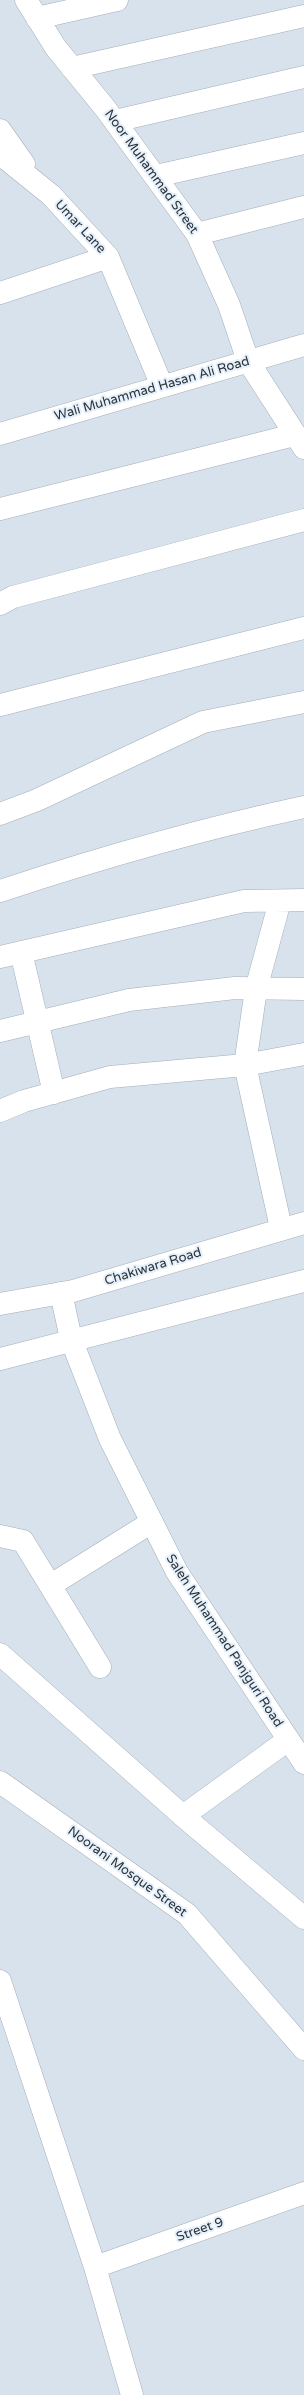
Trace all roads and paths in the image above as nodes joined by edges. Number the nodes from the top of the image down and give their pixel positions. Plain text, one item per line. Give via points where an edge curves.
1 (117, 0) edge
2 (32, 9) edge
3 (304, 16) edge
4 (72, 68) junction
5 (304, 78) edge
6 (115, 121) junction
7 (0, 130) edge
8 (304, 143) edge
9 (4, 163) edge
10 (156, 176) junction
11 (37, 184) junction
12 (304, 207) edge
13 (197, 234) junction
14 (108, 257) junction
15 (0, 292) edge
16 (304, 345) edge
17 (248, 360) junction
18 (162, 386) junction
19 (0, 434) edge
20 (299, 441) edge
21 (0, 509) edge
22 (304, 520) edge
23 (0, 604) edge
24 (304, 628) edge
25 (304, 702) edge
26 (0, 705) edge
27 (304, 807) edge
28 (0, 814) edge
29 (0, 891) edge
30 (304, 900) edge
31 (280, 901) junction
32 (21, 952) junction
33 (0, 957) edge
34 (256, 988) junction
35 (304, 989) edge
36 (38, 1022) junction
37 (0, 1031) edge
38 (304, 1054) edge
39 (245, 1065) junction
40 (54, 1093) junction
41 (0, 1112) edge
42 (304, 1223) edge
43 (281, 1228) junction
44 (304, 1281) edge
45 (61, 1293) junction
46 (0, 1304) edge
47 (71, 1339) junction
48 (0, 1359) edge
49 (152, 1522) junction
50 (0, 1536) edge
51 (51, 1585) junction
52 (0, 1654) edge
53 (100, 1666) dead end
54 (288, 1740) junction
55 (304, 1763) edge
56 (0, 1782) edge
57 (183, 1816) junction
58 (304, 1918) edge
59 (0, 1981) edge
60 (304, 2049) edge
61 (304, 2193) edge
62 (96, 2267) junction
63 (132, 2395) edge

1 - 2 street
2 - 4 street, Noor Muhammad Street via 56,48
3 - 4 street
4 - 6 street, Noor Muhammad Street
5 - 6 street
6 - 10 street, Noor Muhammad Street
7 - 11 street
8 - 10 street
9 - 11 street, Umar Lane
10 - 13 street, Noor Muhammad Street
11 - 14 street, Umar Lane
12 - 13 street
13 - 17 street, Noor Muhammad Street via 229,305
14 - 15 street
14 - 18 street, Umar Lane
16 - 17 street, Wali Muhammad Hasan Ali Road
17 - 18 street, Wali Muhammad Hasan Ali Road
17 - 20 street, Noor Muhammad Street
18 - 19 street, Wali Muhammad Hasan Ali Road
20 - 21 street
22 - 23 street via 13,597
24 - 26 street
25 - 28 street via 203,722 37,800
27 - 29 street via 253,818 90,862
30 - 31 street
31 - 32 street via 244,901
31 - 34 street
32 - 33 street
32 - 36 street
34 - 35 street
34 - 36 street via 129,1000
34 - 39 street
36 - 37 street
36 - 40 street
38 - 39 street
39 - 40 street via 110,1077
39 - 43 street
40 - 41 street via 24,1101
42 - 43 street, Chakiwara Road
43 - 45 street, Chakiwara Road
44 - 47 street
45 - 46 street, Chakiwara Road
45 - 47 street, Saleh Muhammad Panjguri Road
47 - 48 street
47 - 49 street, Saleh Muhammad Panjguri Road via 110,1439
49 - 51 street
49 - 54 street, Saleh Muhammad Panjguri Road via 177,1572
50 - 51 street via 23,1541
51 - 53 street
52 - 57 street
54 - 55 street, Saleh Muhammad Panjguri Road
54 - 57 street
56 - 60 street, Noorani Mosque Street via 187,1914
57 - 58 street
59 - 62 street
61 - 62 street, Street 9
62 - 63 street

